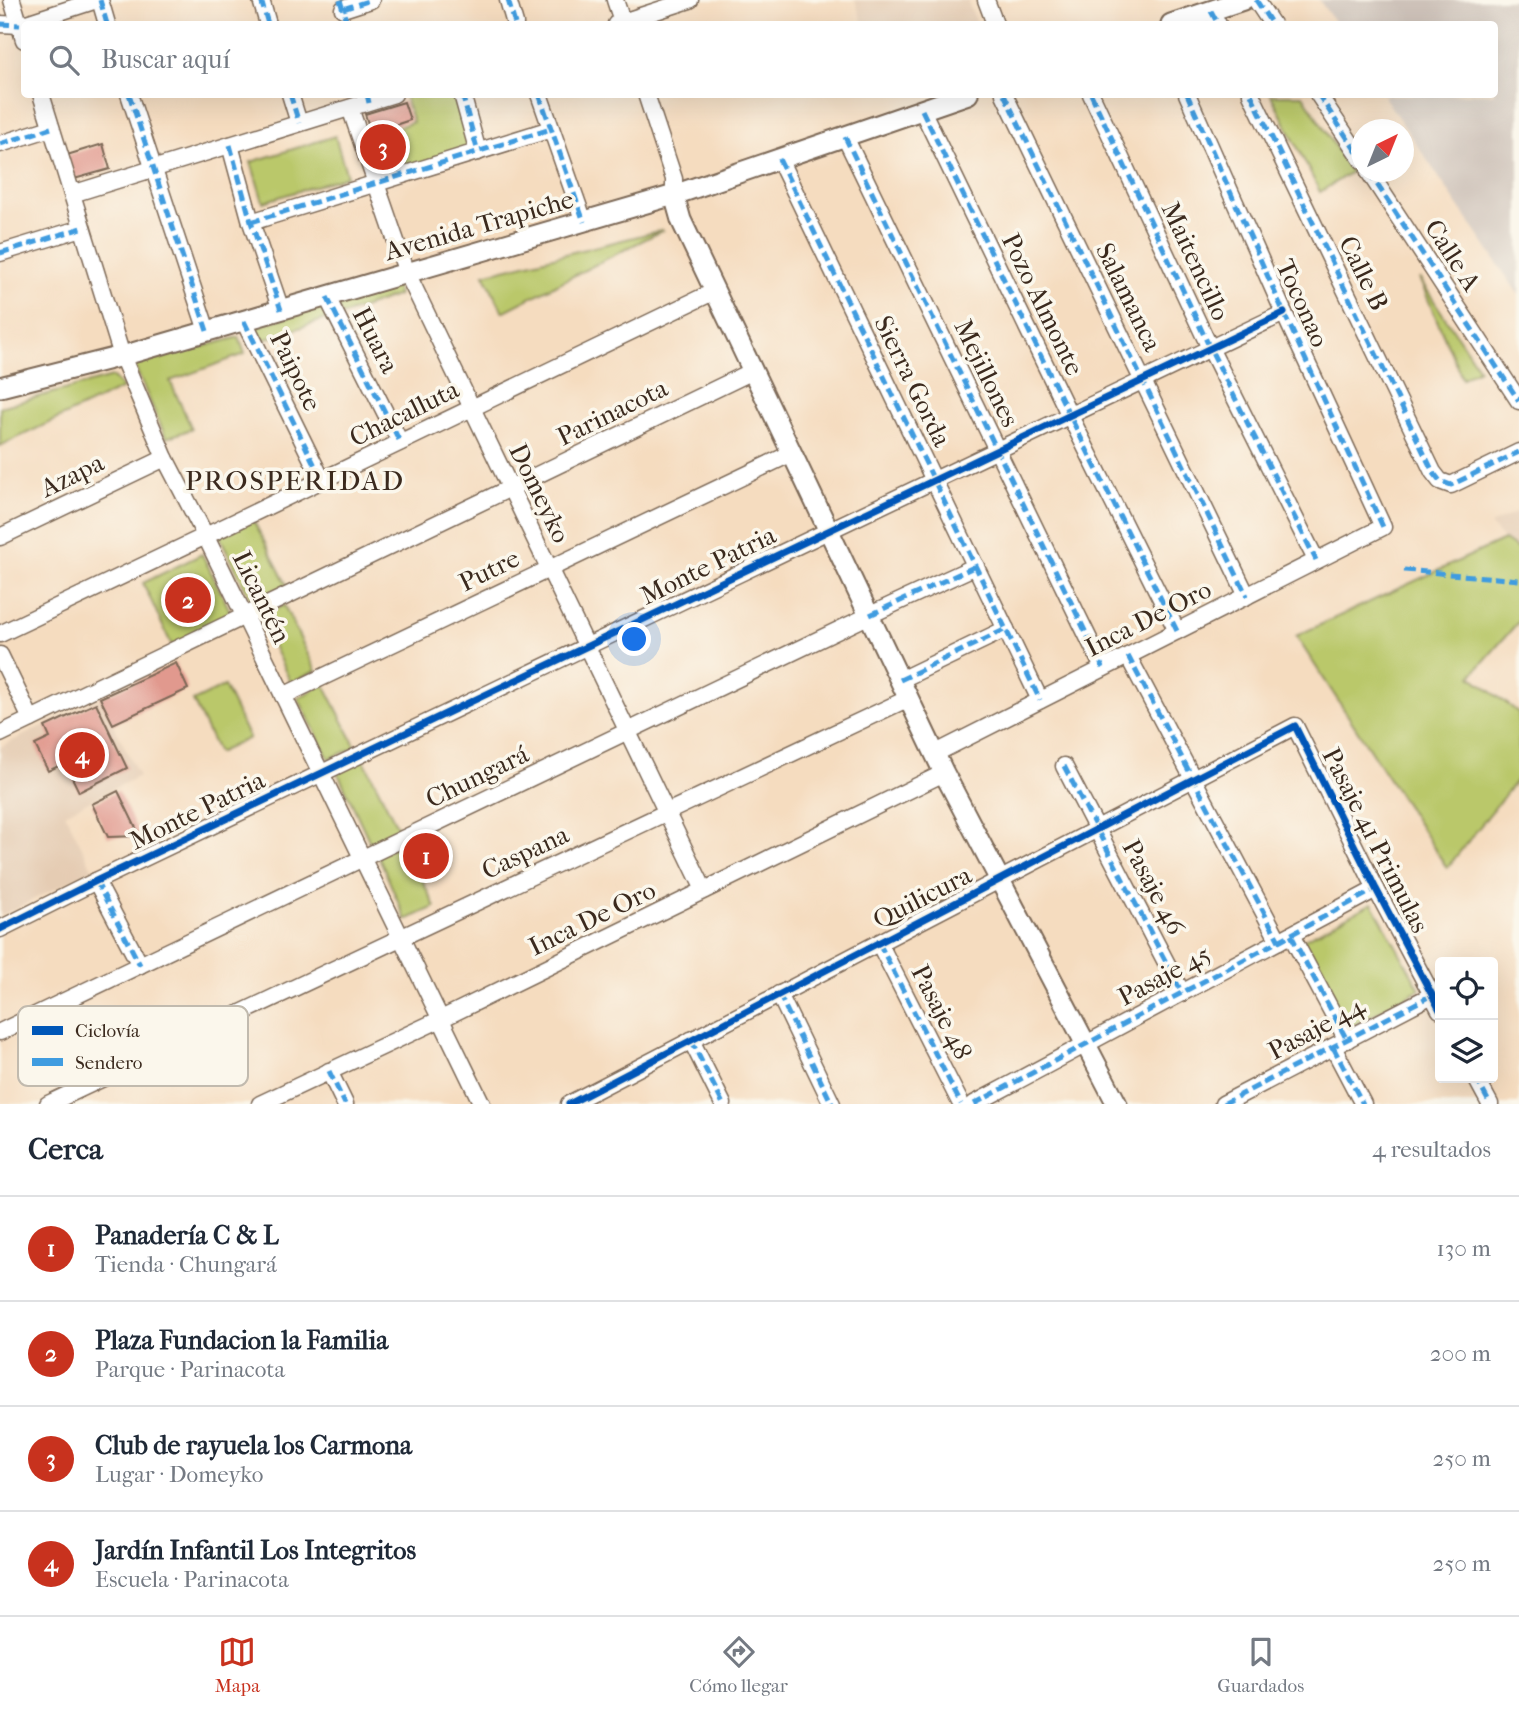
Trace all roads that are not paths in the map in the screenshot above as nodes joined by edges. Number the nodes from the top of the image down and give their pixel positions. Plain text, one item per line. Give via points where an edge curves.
1 (12, 0) edge
2 (99, 0) edge
3 (261, 0) edge
4 (371, 0) edge
5 (508, 0) edge
6 (615, 0) edge
7 (636, 0) edge
8 (690, 0) edge
9 (986, 0) edge
10 (1243, 0) edge
11 (1256, 0) edge
12 (343, 11) edge
13 (642, 17) junction
14 (1215, 18) edge
15 (50, 21) edge
16 (106, 21) edge
17 (267, 21) edge
18 (515, 21) edge
19 (620, 21) edge
20 (630, 21) edge
21 (994, 21) edge
22 (1193, 21) edge
23 (1270, 21) edge
24 (0, 24) edge
25 (21, 30) edge
26 (21, 33) edge
27 (42, 98) edge
28 (130, 98) edge
29 (291, 98) edge
30 (463, 98) edge
31 (540, 98) edge
32 (647, 98) edge
33 (956, 98) edge
34 (1006, 98) edge
35 (1093, 98) edge
36 (1189, 98) edge
37 (1253, 98) edge
38 (1321, 98) edge
39 (368, 99) edge
40 (350, 108) junction
41 (922, 110) junction
42 (299, 123) junction
43 (51, 128) junction
44 (551, 129) junction
45 (845, 136) junction
46 (1351, 143) edge
47 (0, 144) edge
48 (230, 145) junction
49 (478, 152) junction
50 (779, 159) junction
51 (154, 168) junction
52 (1376, 182) edge
53 (376, 185) junction
54 (72, 194) junction
55 (674, 195) junction
56 (251, 222) junction
57 (583, 222) junction
58 (82, 228) junction
59 (0, 253) edge
60 (407, 273) junction
61 (715, 291) junction
62 (327, 296) junction
63 (281, 310) junction
64 (1283, 313) junction
65 (244, 321) junction
66 (207, 331) junction
67 (1210, 348) junction
68 (122, 356) junction
69 (753, 371) junction
70 (1142, 381) junction
71 (0, 387) edge
72 (1519, 401) edge
73 (472, 408) junction
74 (1070, 416) junction
75 (400, 442) junction
76 (997, 450) junction
77 (1519, 452) edge
78 (792, 453) junction
79 (165, 458) junction
80 (322, 480) junction
81 (934, 480) junction
82 (510, 488) junction
83 (1383, 527) joint
84 (829, 530) junction
85 (0, 537) edge
86 (206, 537) junction
87 (1317, 560) junction
88 (976, 566) junction
89 (549, 569) junction
90 (1247, 596) junction
91 (870, 615) junction
92 (244, 616) junction
93 (1006, 629) junction
94 (1177, 631) junction
95 (0, 634) edge
96 (587, 646) junction
97 (0, 655) edge
98 (1128, 656) junction
99 (1103, 668) junction
100 (905, 689) junction
101 (283, 696) junction
102 (1040, 700) junction
103 (31, 719) junction
104 (1295, 726) joint
105 (628, 731) junction
106 (0, 734) edge
107 (936, 753) junction
108 (1064, 766) dead end
109 (321, 774) junction
110 (944, 774) junction
111 (1193, 779) junction
112 (667, 812) junction
113 (1097, 830) junction
114 (362, 858) junction
115 (1000, 880) junction
116 (96, 881) junction
117 (1376, 889) junction
118 (705, 890) junction
119 (0, 929) edge
120 (401, 937) junction
121 (1285, 938) junction
122 (879, 943) junction
123 (140, 965) junction
124 (1182, 993) junction
125 (779, 994) junction
126 (1435, 1000) edge
127 (1435, 1002) edge
128 (54, 1006) edge
129 (248, 1009) edge
130 (441, 1019) junction
131 (18, 1023) edge
132 (0, 1032) edge
133 (691, 1040) junction
134 (1340, 1043) junction
135 (1086, 1044) junction
136 (329, 1071) junction
137 (1479, 1083) edge
138 (86, 1086) edge
139 (1242, 1100) edge
140 (48, 1104) edge
141 (260, 1104) edge
142 (345, 1104) edge
143 (482, 1104) edge
144 (569, 1104) edge
145 (723, 1104) edge
146 (832, 1104) edge
147 (961, 1104) edge
148 (974, 1104) edge
149 (1117, 1104) edge
150 (1223, 1104) edge
151 (1363, 1104) edge
152 (1490, 1104) edge

1 - 25 street
2 - 15 street
2 - 16 street
3 - 17 street
4 - 12 street
5 - 18 street
6 - 19 street
7 - 13 street
8 - 13 street
9 - 21 street
10 - 14 street
11 - 23 street
13 - 20 street
14 - 22 street
24 - 26 street
27 - 43 street, Licantén
28 - 51 street
29 - 42 street
30 - 49 street
31 - 44 street
32 - 55 street via 674,179
33 - 41 street, Avenida Trapiche
34 - 70 street, Salamanca
35 - 67 street, Maitencillo
36 - 64 street, Toconao
37 - 77 street, Calle B via 1433,472 1451,485
38 - 46 street
39 - 40 street
40 - 42 street
40 - 53 street, Domeyko
41 - 45 street, Avenida Trapiche
41 - 74 street, Pozo Almonte
42 - 48 street
43 - 47 street
43 - 54 street, Licantén
44 - 49 street
44 - 57 street
45 - 50 street, Avenida Trapiche
45 - 76 street, Mejillones
48 - 51 street
48 - 56 street
49 - 53 street
50 - 55 street, Avenida Trapiche
50 - 81 street, Sierra Gorda
51 - 54 street
51 - 66 street
52 - 72 street, Calle A
53 - 56 street
53 - 60 street, Domeyko
54 - 58 street, Licantén
55 - 57 street, Avenida Trapiche
55 - 61 street
56 - 63 street
57 - 60 street, Avenida Trapiche
58 - 59 street
58 - 68 street, Licantén
60 - 62 street, Avenida Trapiche
60 - 73 street, Domeyko
61 - 69 street
61 - 73 street, Chacalluta
62 - 63 street, Avenida Trapiche
62 - 75 street, Huara
63 - 65 street, Avenida Trapiche
64 - 67 street, Monte Patria
64 - 83 street, Toconao
65 - 66 street, Avenida Trapiche
65 - 80 street, Paipote
66 - 68 street, Avenida Trapiche
67 - 70 street, Monte Patria
67 - 87 street, Maitencillo
68 - 71 street, Avenida Trapiche
68 - 79 street, Licantén
69 - 78 street
69 - 82 street, Parinacota
70 - 74 street, Monte Patria
70 - 90 street, Salamanca
73 - 75 street, Chacalluta
73 - 82 street, Domeyko
74 - 76 street, Monte Patria
74 - 94 street, Pozo Almonte
75 - 80 street, Chacalluta
76 - 81 street, Monte Patria
76 - 99 street, Mejillones
78 - 84 street
78 - 89 street, Putre
79 - 85 street, Azapa
79 - 86 street, Licantén
80 - 86 street, Chacalluta
81 - 84 street, Monte Patria
81 - 88 street, Sierra Gorda
82 - 89 street, Domeyko
82 - 92 street, Parinacota
83 - 87 street, Inca De Oro
84 - 91 street
84 - 96 street, Monte Patria
86 - 92 street, Licantén
86 - 95 street, Chacalluta
87 - 90 street, Inca De Oro
88 - 91 street, Chungará
88 - 93 street, Sierra Gorda
89 - 96 street, Domeyko
89 - 101 street, Putre
90 - 94 street, Inca De Oro
91 - 100 street
91 - 105 street, Chungará
92 - 101 street, Licantén
92 - 103 street, Parinacota
93 - 100 street, Caspana
93 - 102 street, Sierra Gorda
94 - 98 street, Inca De Oro
96 - 105 street, Domeyko
96 - 109 street, Monte Patria
97 - 103 street
98 - 99 street, Inca De Oro
98 - 111 street
99 - 102 street, Inca De Oro
100 - 107 street
100 - 112 street, Caspana
101 - 109 street, Licantén
102 - 107 street, Inca De Oro
103 - 106 street, Parinacota
104 - 111 street, Quilicura
104 - 117 street, Pasaje 41 Primulas
105 - 112 street, Domeyko
105 - 114 street, Chungará
107 - 110 street
108 - 113 street, Pasaje 46
109 - 114 street, Licantén
109 - 116 street, Monte Patria
110 - 115 street
110 - 118 street, Inca De Oro
111 - 113 street, Quilicura
111 - 121 street
112 - 118 street, Domeyko
112 - 120 street, Caspana
113 - 115 street, Quilicura
113 - 124 street, Pasaje 46
114 - 120 street, Licantén
114 - 123 street, Chungará
115 - 122 street, Quilicura
115 - 135 street
116 - 119 street, Monte Patria
116 - 123 street
117 - 121 street, Pasaje 45
117 - 126 street, Pasaje 41 Primulas
118 - 130 street, Inca De Oro
120 - 129 street, Caspana
120 - 130 street, Licantén
121 - 124 street, Pasaje 45
121 - 134 street
122 - 125 street, Quilicura
122 - 147 street, Pasaje 48
123 - 128 street, Chungará
124 - 135 street, Pasaje 45
125 - 133 street, Quilicura
125 - 146 street
127 - 134 street, Pasaje 44
130 - 136 street, Inca De Oro
130 - 143 street, Licantén
131 - 132 street, Chungará
133 - 144 street, Quilicura
133 - 145 street
134 - 139 street, Pasaje 44
134 - 151 street
135 - 148 street, Pasaje 45
135 - 149 street
136 - 141 street, Inca De Oro
136 - 142 street
137 - 152 street
138 - 140 street, Caspana
139 - 150 street, Pasaje 44

